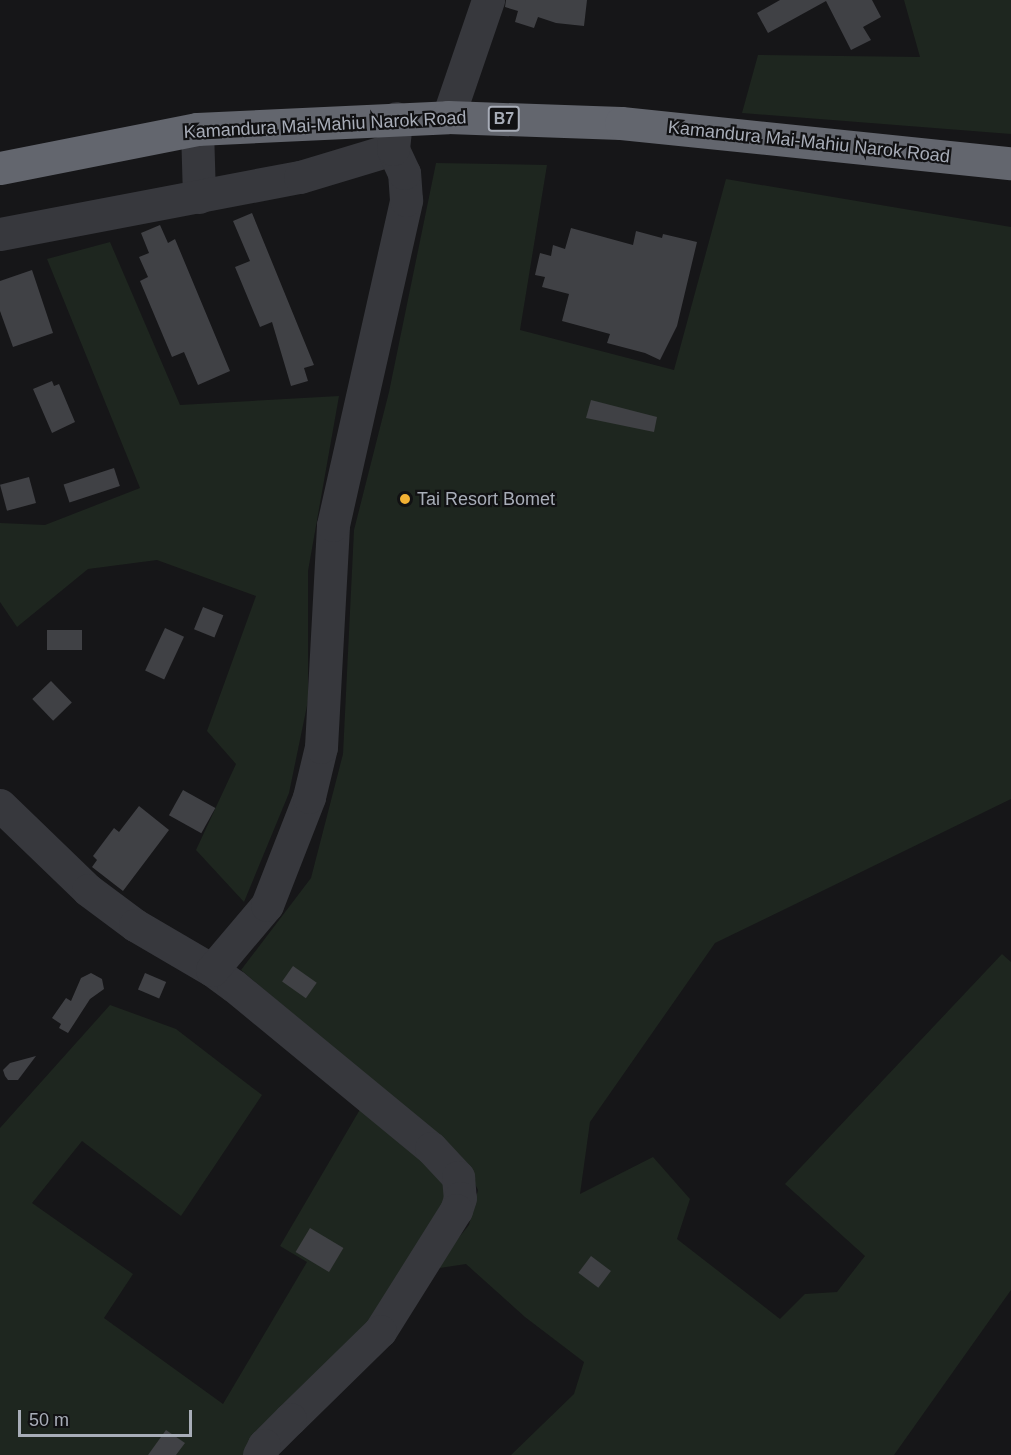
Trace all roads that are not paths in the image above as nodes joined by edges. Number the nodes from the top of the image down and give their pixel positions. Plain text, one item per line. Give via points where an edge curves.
1 (488, 0) edge
2 (448, 117) junction
3 (197, 129) junction
4 (395, 134) junction
5 (1011, 163) edge
6 (0, 168) edge
7 (198, 198) junction
8 (0, 234) edge
9 (0, 805) edge
10 (213, 970) junction
11 (259, 1455) edge

1 - 2 street
2 - 4 highway, Kamandura Mai-Mahiu Narok Road / B7
2 - 5 highway, Kamandura Mai-Mahiu Narok Road / B7 via 621,123
3 - 4 highway, Kamandura Mai-Mahiu Narok Road / B7
3 - 6 highway, Kamandura Mai-Mahiu Narok Road / B7
3 - 7 street
4 - 7 street via 300,177
4 - 10 street via 406,200 333,525 321,747 309,797 267,905
7 - 8 street
9 - 10 street via 98,897 135,925
10 - 11 street via 431,1148 458,1177 460,1198 380,1331 264,1445

